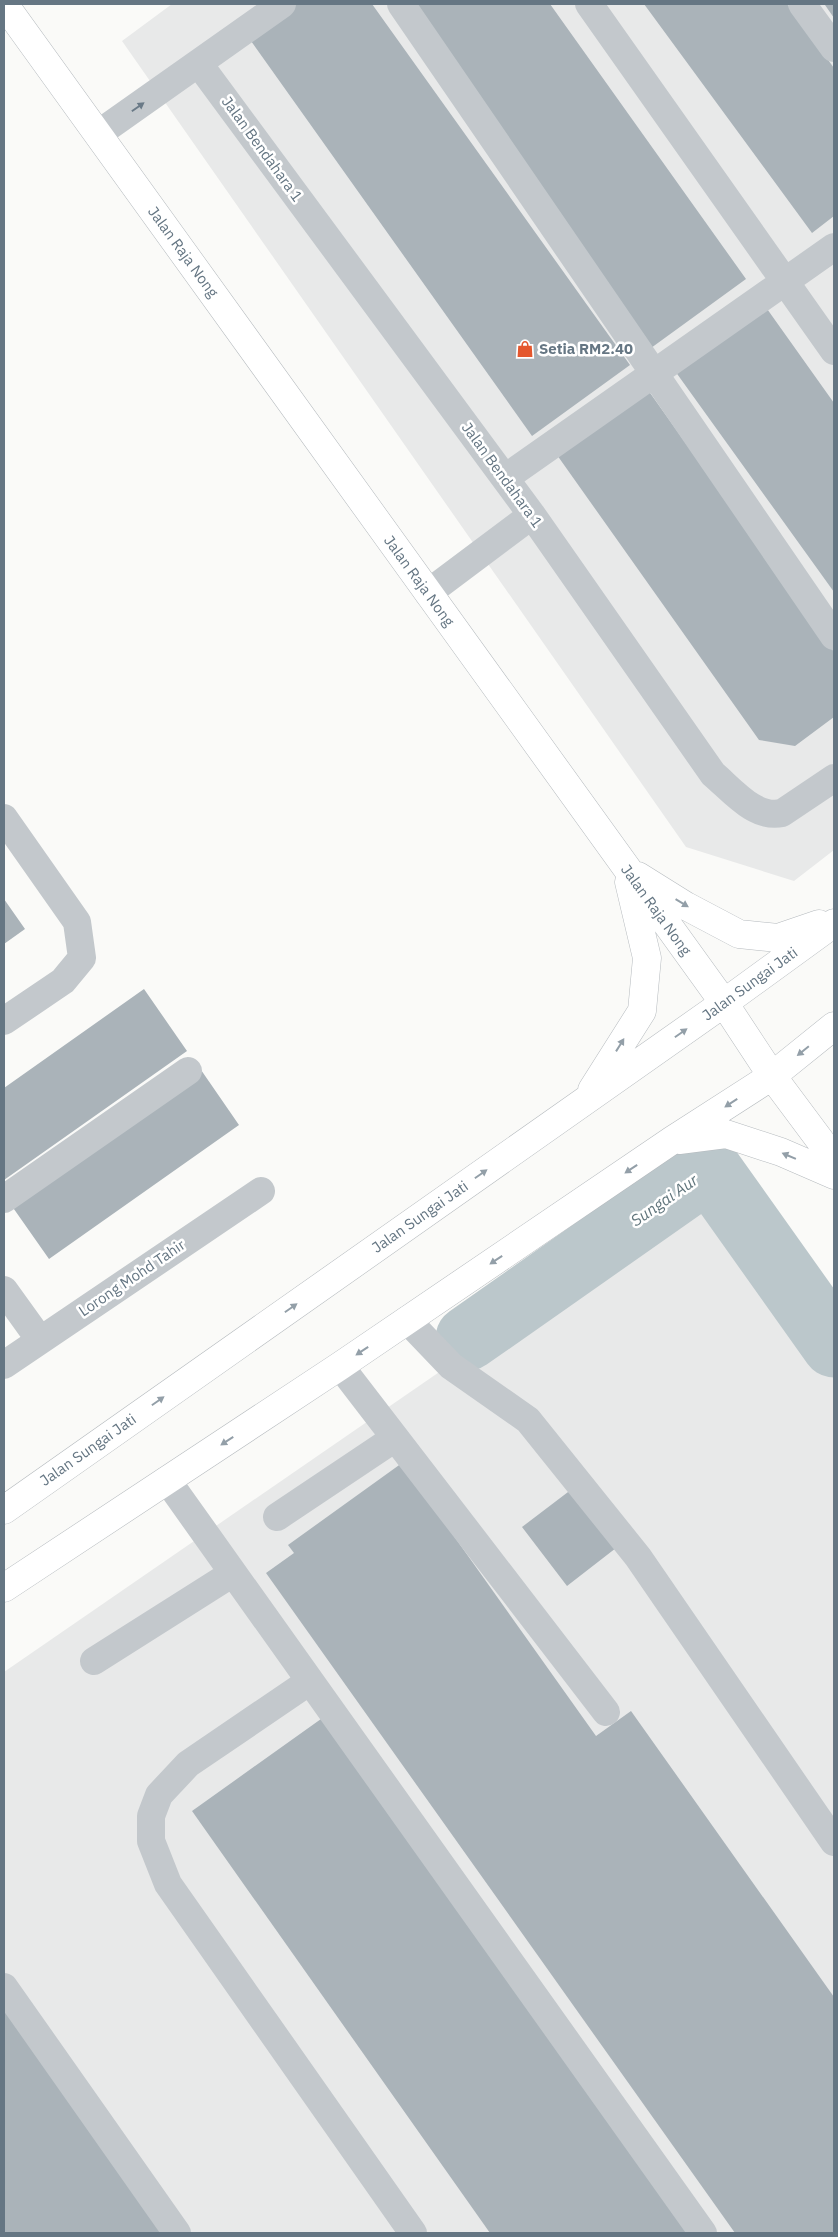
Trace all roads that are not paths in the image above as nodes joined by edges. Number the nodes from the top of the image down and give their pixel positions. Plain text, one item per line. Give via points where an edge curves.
1 (4, 4) edge
2 (282, 4) edge
3 (401, 4) edge
4 (589, 4) edge
5 (802, 4) edge
6 (834, 48) edge
7 (199, 64) junction
8 (98, 134) junction
9 (834, 247) edge
10 (785, 281) junction
11 (834, 351) edge
12 (654, 373) junction
13 (505, 478) junction
14 (532, 515) junction
15 (428, 592) junction
16 (834, 636) edge
17 (834, 778) edge
18 (4, 818) edge
19 (626, 868) junction
20 (834, 919) edge
21 (834, 923) edge
22 (724, 1004) junction
23 (4, 1021) edge
24 (834, 1026) edge
25 (188, 1071) dead end
26 (772, 1076) junction
27 (584, 1101) junction
28 (672, 1141) junction
29 (834, 1159) edge
30 (834, 1175) edge
31 (261, 1191) dead end
32 (4, 1199) edge
33 (4, 1290) edge
34 (406, 1320) junction
35 (40, 1340) junction
36 (4, 1365) edge
37 (340, 1366) junction
38 (395, 1438) junction
39 (167, 1480) junction
40 (4, 1510) edge
41 (277, 1517) dead end
42 (233, 1573) junction
43 (4, 1588) edge
44 (94, 1660) dead end
45 (310, 1681) junction
46 (606, 1712) dead end
47 (834, 1842) edge
48 (4, 1987) edge
49 (177, 2233) edge
50 (413, 2233) edge
51 (703, 2233) edge

1 - 8 main road, Jalan Raja Nong
2 - 7 street
3 - 12 street
4 - 10 street
5 - 6 street
8 -> 7 street
7 - 13 street, Jalan Bendahara 1
8 - 15 main road, Jalan Raja Nong
9 - 10 street
10 - 11 street
10 - 12 street
12 - 13 street
12 - 16 street
13 - 14 street, Jalan Bendahara 1
14 - 15 street
14 - 17 street, Jalan Bendahara 1 via 714,774 733,791 754,808 772,815 782,813
15 - 19 main road, Jalan Raja Nong
18 - 23 street via 77,922 82,958 63,981
19 -> 20 main road via 686,906 739,934 778,938
19 - 22 main road, Jalan Raja Nong
27 -> 19 main road via 642,1010 648,958
21 - 22 main road, Jalan Sungai Jati
22 - 26 main road, Jalan Raja Nong
27 -> 22 main road, Jalan Sungai Jati
24 -> 26 main road
25 - 32 street
26 -> 28 main road
26 - 29 main road, Jalan Raja Nong
40 -> 27 main road, Jalan Sungai Jati
30 -> 28 main road via 781,1152 726,1134
28 -> 34 main road
31 - 35 street, Lorong Mohd Tahir
33 - 35 street
34 -> 37 main road
34 - 47 street via 451,1366 528,1420 638,1557
35 - 36 street, Lorong Mohd Tahir
37 - 38 street
37 -> 39 main road
38 - 41 street
38 - 46 street
39 - 42 street
39 - 43 main road
42 - 44 street
42 - 45 street
45 - 50 street via 188,1764 159,1795 151,1816 151,1840 168,1884
45 - 51 street
48 - 49 street

